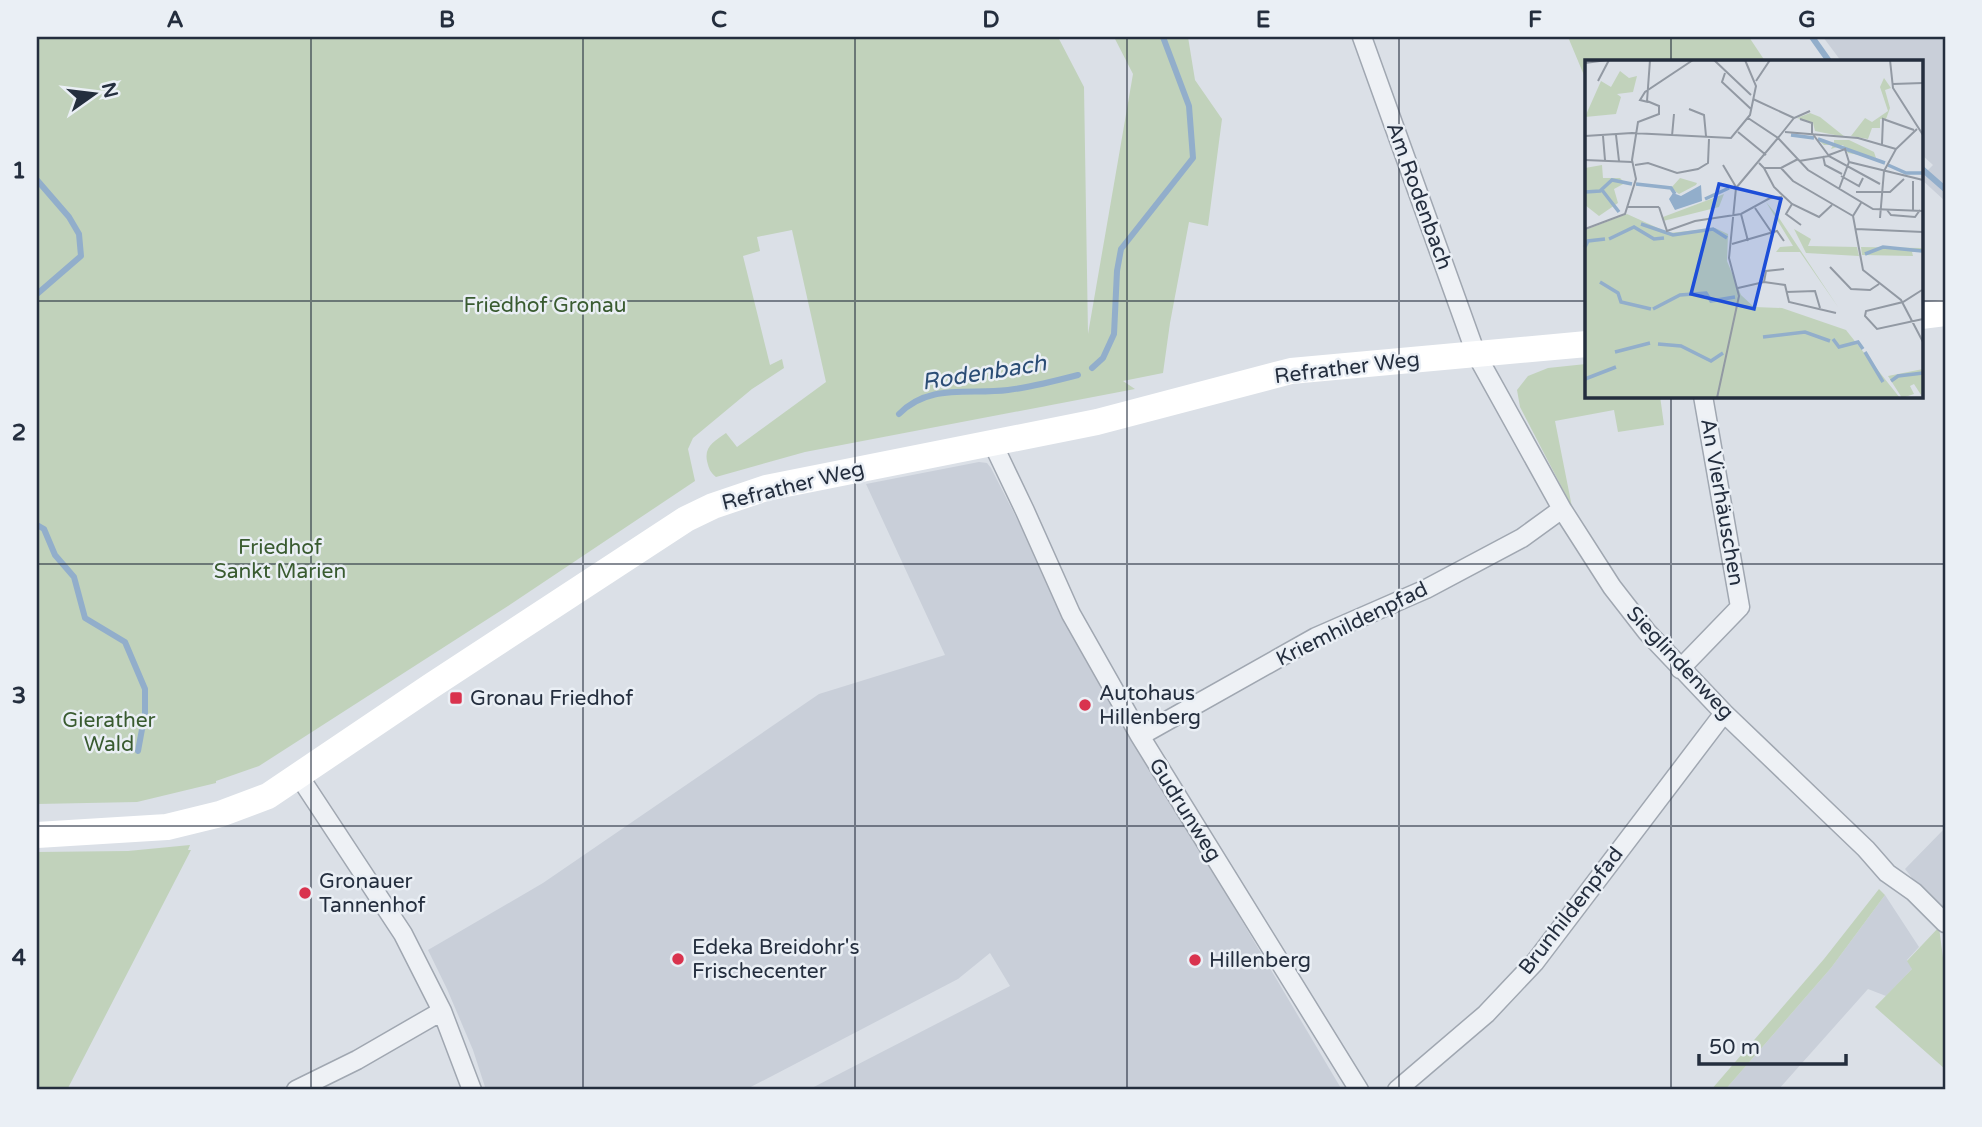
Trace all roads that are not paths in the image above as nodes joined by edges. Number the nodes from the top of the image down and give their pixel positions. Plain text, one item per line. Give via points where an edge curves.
1 (1362, 37) edge
2 (1945, 313) edge
3 (1923, 316) edge
4 (1585, 344) edge
5 (1476, 354) junction
6 (1703, 397) edge
7 (993, 444) junction
8 (1562, 509) junction
9 (1680, 669) junction
10 (1724, 713) junction
11 (1140, 736) junction
12 (299, 776) junction
13 (37, 835) edge
14 (1945, 923) edge
15 (442, 1011) junction
16 (296, 1090) edge
17 (472, 1090) edge
18 (1359, 1090) edge
19 (1396, 1090) edge

1 - 5 street, Am Rodenbach
2 - 3 main road
4 - 5 main road, Refrather Weg
5 - 7 main road, Refrather Weg via 1291,371
5 - 8 street, Sieglindenweg
6 - 9 street, An Vierhäuschen via 1740,607
7 - 11 street, Gudrunweg via 1072,614
7 - 12 main road, Refrather Weg via 766,488 703,510
8 - 9 street, Sieglindenweg via 1612,587
8 - 11 street, Kriemhildenpfad via 1522,538 1426,589 1316,637
9 - 10 street, Sieglindenweg
10 - 14 street, Sieglindenweg via 1887,873
10 - 19 street, Brunhildenpfad via 1535,962 1486,1014
11 - 18 street, Gudrunweg
12 - 13 main road, Refrather Weg via 255,802 190,822
12 - 15 street via 403,934
15 - 16 street
15 - 17 street

